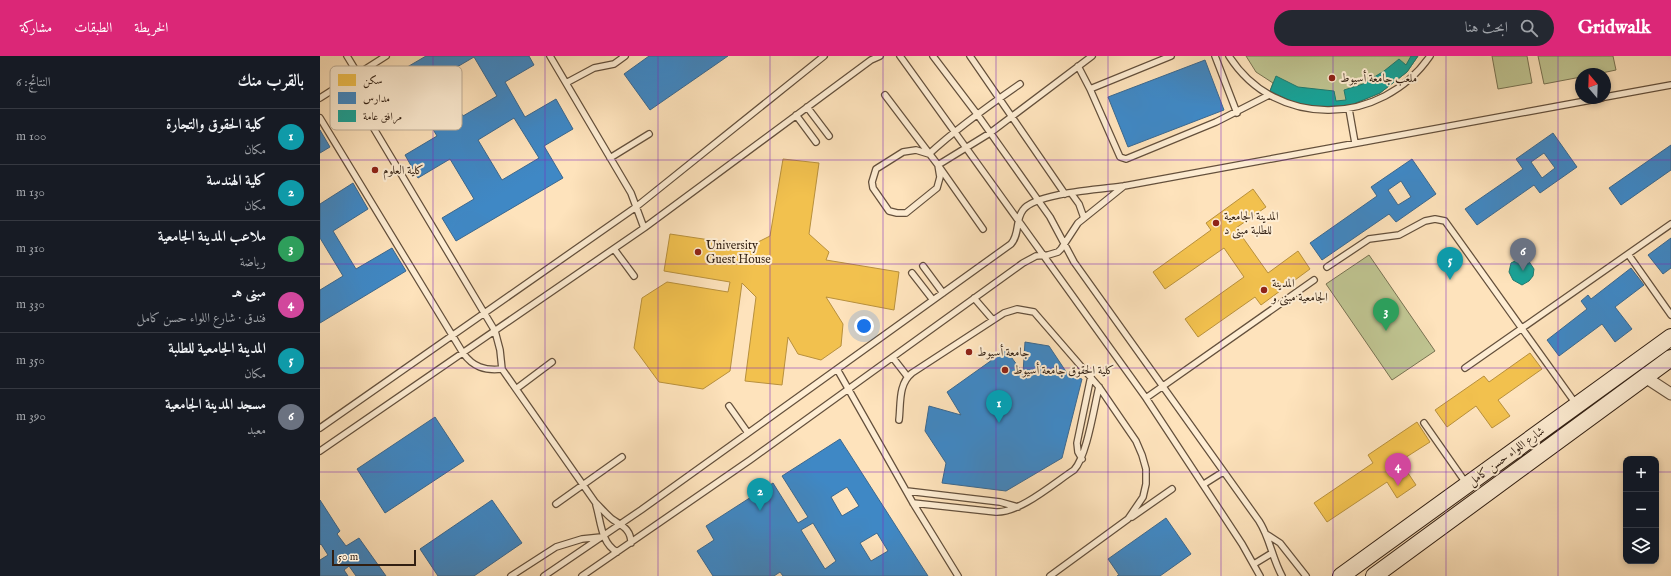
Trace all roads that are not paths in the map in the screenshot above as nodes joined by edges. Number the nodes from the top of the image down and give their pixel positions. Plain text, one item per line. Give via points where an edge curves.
1 (347, 56) edge
2 (386, 56) edge
3 (550, 56) edge
4 (625, 56) edge
5 (824, 56) edge
6 (880, 56) edge
7 (900, 56) edge
8 (933, 56) edge
9 (1092, 56) edge
10 (1171, 56) edge
11 (1215, 56) edge
12 (1229, 56) edge
13 (1430, 56) edge
14 (972, 57) edge
15 (353, 66) edge
16 (370, 66) edge
17 (1078, 66) junction
18 (566, 83) junction
19 (1020, 84) dead end
20 (1671, 85) edge
21 (1090, 88) junction
22 (330, 92) edge
23 (885, 95) dead end
24 (1269, 95) junction
25 (1611, 97) edge
26 (320, 98) edge
27 (999, 98) junction
28 (1575, 103) edge
29 (807, 107) junction
30 (1349, 109) junction
31 (1237, 113) junction
32 (977, 114) junction
33 (796, 116) junction
34 (1012, 117) junction
35 (320, 118) edge
36 (375, 130) edge
37 (954, 131) junction
38 (649, 134) dead end
39 (990, 134) junction
40 (829, 136) dead end
41 (816, 142) dead end
42 (1355, 143) junction
43 (967, 148) junction
44 (929, 154) junction
45 (610, 158) junction
46 (938, 165) junction
47 (1124, 186) junction
48 (1071, 193) junction
49 (1065, 194) junction
50 (1037, 201) junction
51 (636, 207) junction
52 (1084, 218) junction
53 (1018, 219) junction
54 (1671, 224) edge
55 (644, 228) junction
56 (983, 229) dead end
57 (1064, 245) junction
58 (614, 249) junction
59 (1628, 254) junction
60 (1043, 255) junction
61 (923, 266) dead end
62 (1327, 267) dead end
63 (912, 273) dead end
64 (634, 276) dead end
65 (1314, 280) dead end
66 (944, 293) junction
67 (974, 298) junction
68 (932, 300) junction
69 (484, 314) junction
70 (1671, 315) edge
71 (993, 320) junction
72 (1522, 328) junction
73 (495, 331) junction
74 (452, 336) junction
75 (1671, 337) edge
76 (463, 353) junction
77 (893, 358) junction
78 (1671, 358) edge
79 (552, 362) dead end
80 (1465, 368) dead end
81 (502, 369) junction
82 (837, 369) junction
83 (907, 376) junction
84 (1091, 376) junction
85 (1645, 377) junction
86 (1162, 386) junction
87 (1099, 387) junction
88 (516, 389) junction
89 (848, 390) junction
90 (1671, 394) edge
91 (1589, 395) junction
92 (1146, 398) junction
93 (1576, 404) junction
94 (729, 406) dead end
95 (1601, 409) junction
96 (899, 420) dead end
97 (1424, 423) dead end
98 (320, 428) edge
99 (748, 433) junction
100 (320, 451) edge
101 (622, 457) dead end
102 (1082, 460) junction
103 (1223, 472) junction
104 (1204, 484) junction
105 (1467, 484) junction
106 (583, 485) junction
107 (1172, 489) dead end
108 (906, 491) junction
109 (596, 502) junction
110 (913, 503) junction
111 (556, 504) dead end
112 (1018, 507) junction
113 (1128, 519) junction
114 (620, 524) junction
115 (1266, 534) junction
116 (604, 536) junction
117 (631, 543) junction
118 (617, 552) junction
119 (1272, 553) junction
120 (1254, 564) junction
121 (511, 576) edge
122 (544, 576) edge
123 (582, 576) edge
124 (958, 576) edge
125 (1050, 576) edge
126 (1260, 576) edge
127 (1282, 576) edge
128 (1306, 576) edge
129 (1341, 576) edge
130 (1374, 576) edge

1 - 15 lane
2 - 16 lane
3 - 18 lane
4 - 18 lane via 614,64 594,68
5 - 51 lane
6 - 29 lane
7 - 37 lane
8 - 32 lane
9 - 17 lane
10 - 21 lane
11 - 31 lane
12 - 24 lane via 1249,80
13 - 30 lane via 1400,88 1376,101
14 - 27 lane
17 - 21 lane
17 - 34 lane
18 - 45 lane
19 - 27 lane
20 - 25 lane
21 - 31 lane via 1123,159
22 - 26 lane
23 - 44 lane
24 - 30 lane via 1295,106 1322,111
24 - 31 lane
27 - 32 lane
27 - 34 lane
28 - 42 lane
29 - 33 lane
29 - 40 lane
30 - 42 lane
32 - 37 lane
32 - 39 lane
33 - 41 lane
33 - 55 lane
34 - 39 lane
34 - 49 lane
35 - 74 lane
36 - 69 lane
37 - 43 lane
37 - 44 lane
38 - 45 lane
39 - 43 lane
39 - 50 lane
42 - 47 lane
43 - 46 lane
43 - 53 lane
44 - 46 lane
44 - 46 lane via 916,150 903,152 876,169 873,188 889,211 906,213 937,188 940,177
45 - 51 lane via 631,193
46 - 56 lane
47 - 48 lane
47 - 52 lane
48 - 49 lane
48 - 52 lane via 1079,204
49 - 50 lane
50 - 53 lane via 1025,208
50 - 57 lane via 1056,226
51 - 55 lane
51 - 69 lane
52 - 57 lane
53 - 60 lane
53 - 66 lane via 1015,238 1011,244
54 - 59 lane
55 - 58 lane
57 - 60 lane via 1058,252
57 - 86 lane
58 - 64 lane
58 - 73 lane
59 - 70 lane
59 - 72 lane
60 - 67 lane via 1023,262
60 - 92 lane
61 - 66 lane
62 - 72 lane via 1369,239 1399,235 1425,220 1446,221
63 - 68 lane
65 - 86 lane
66 - 68 lane
67 - 71 lane
67 - 77 lane
68 - 82 lane
69 - 73 lane
69 - 74 lane
71 - 83 lane
71 - 84 lane via 1017,309 1034,312
72 - 80 lane
72 - 93 lane
73 - 76 lane
73 - 81 lane
74 - 76 lane
74 - 98 lane
75 - 91 main road, شارع اللواء حسن كامل
76 - 81 lane via 476,366 484,369
76 - 100 lane
77 - 83 lane
77 - 89 lane
78 - 85 main road, شارع اللواء حسن كامل
79 - 88 lane
81 - 88 lane
82 - 89 lane
82 - 99 lane
83 - 96 lane via 902,385
84 - 87 lane
84 - 102 lane via 1077,443
85 - 90 street
85 - 95 main road, شارع اللواء حسن كامل
86 - 92 lane
86 - 103 lane
87 - 102 lane
87 - 113 lane via 1136,441 1146,469 1143,497
88 - 106 lane
89 - 108 lane
89 - 117 lane
91 - 93 main road, شارع اللواء حسن كامل
91 - 95 main road
92 - 104 lane
93 - 105 main road, شارع اللواء حسن كامل
94 - 99 lane
95 - 130 main road, شارع اللواء حسن كامل
97 - 105 lane
99 - 114 lane
101 - 106 lane
102 - 112 lane via 1074,470
103 - 104 lane
103 - 115 lane
104 - 120 lane
105 - 129 main road, شارع اللواء حسن كامل
106 - 109 lane
106 - 111 lane
107 - 113 lane
108 - 110 lane
108 - 112 lane via 1000,502
109 - 114 lane via 607,515
109 - 116 lane
110 - 112 lane via 996,512
110 - 124 lane
113 - 125 lane
114 - 116 lane
114 - 117 lane via 629,532
115 - 119 lane
115 - 128 lane via 1280,543
116 - 118 lane via 609,546
116 - 121 lane via 556,547
116 - 122 lane
117 - 118 lane
118 - 123 lane
119 - 120 lane
119 - 127 lane
120 - 126 lane

